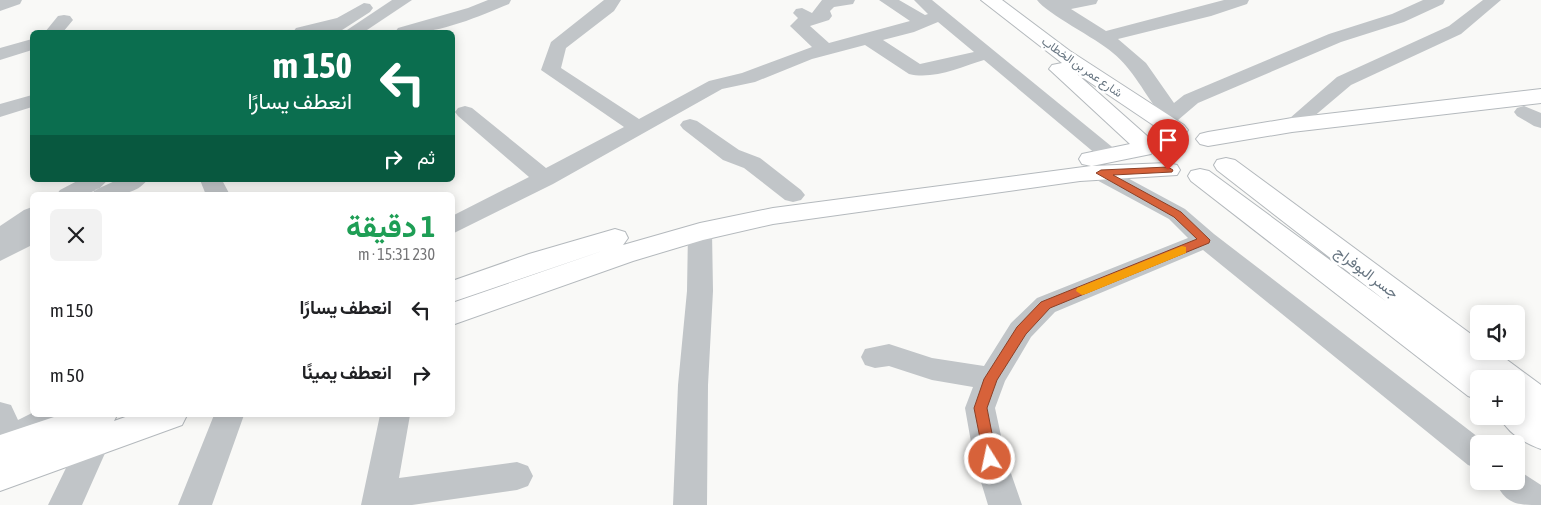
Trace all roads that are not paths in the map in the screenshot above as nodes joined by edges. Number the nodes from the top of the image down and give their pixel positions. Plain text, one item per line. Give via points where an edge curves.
1 (14, 0) edge
2 (376, 0) edge
3 (404, 0) edge
4 (503, 0) edge
5 (613, 0) edge
6 (847, 0) edge
7 (887, 0) edge
8 (922, 0) edge
9 (974, 0) edge
10 (990, 0) edge
11 (1090, 0) edge
12 (1241, 0) edge
13 (1437, 0) edge
14 (1493, 0) edge
15 (1050, 3) edge
16 (0, 6) edge
17 (933, 18) junction
18 (348, 27) edge
19 (320, 30) edge
20 (411, 30) edge
21 (1102, 37) junction
22 (870, 39) junction
23 (30, 45) edge
24 (826, 50) junction
25 (0, 54) edge
26 (986, 54) junction
27 (1541, 96) edge
28 (30, 102) edge
29 (0, 111) edge
30 (465, 112) dead end
31 (1535, 114) edge
32 (1171, 122) junction
33 (690, 125) dead end
34 (1292, 126) junction
35 (638, 127) junction
36 (1143, 146) junction
37 (1219, 152) junction
38 (1106, 164) junction
39 (1168, 170) junction
40 (1200, 176) junction
41 (545, 179) junction
42 (92, 182) edge
43 (131, 182) edge
44 (74, 192) edge
45 (109, 192) edge
46 (793, 195) junction
47 (30, 216) edge
48 (455, 224) edge
49 (700, 232) junction
50 (30, 236) edge
51 (0, 237) edge
52 (1205, 240) junction
53 (0, 253) edge
54 (455, 291) edge
55 (455, 313) edge
56 (875, 357) dead end
57 (1498, 370) edge
58 (991, 379) junction
59 (1470, 380) edge
60 (1525, 391) edge
61 (1541, 403) edge
62 (51, 417) edge
63 (160, 417) edge
64 (228, 417) edge
65 (395, 417) edge
66 (1525, 423) edge
67 (97, 429) edge
68 (1541, 435) edge
69 (3, 439) edge
70 (1470, 449) edge
71 (0, 476) edge
72 (517, 476) dead end
73 (1522, 490) edge
74 (379, 500) edge
75 (66, 505) edge
76 (196, 505) edge
77 (690, 505) edge
78 (1005, 505) edge
79 (1541, 505) edge

1 - 16 street
2 - 18 street
3 - 18 street
4 - 20 street
5 - 35 street via 558,46 551,70
6 - 24 street via 829,3 821,10 823,16 805,16 799,26
7 - 17 street
8 - 17 street
9 - 36 main road, شارع عمر بن الخطاب via 1038,51
10 - 32 main road, شارع عمر بن الخطاب via 1063,55
11 - 15 street
12 - 21 street
13 - 32 street via 1191,98
14 - 34 street via 1454,30 1330,90
15 - 21 street
17 - 22 street
17 - 26 street
18 - 19 street
21 - 32 street via 1140,68
22 - 24 street
22 - 26 street via 916,70
23 - 25 street
24 - 35 street via 785,62 748,78 716,85
26 - 38 street
27 - 34 main road
28 - 29 street
30 - 41 street
31 - 37 main road via 1312,137
32 - 36 main road via 1146,137
32 - 37 main road
33 - 46 street via 730,155 752,163
34 - 37 main road
35 - 41 street
36 - 38 main road
36 - 39 main road, شارع عمر بن الخطاب via 1152,160
37 - 40 main road via 1212,175
37 - 57 main road, جسر البوفراج
38 - 39 main road
38 - 46 main road via 1068,162
38 - 49 main road via 773,216
38 - 52 street via 1177,214
39 - 40 main road
40 - 59 main road, جسر البوفراج
41 - 48 street
42 - 44 street
43 - 45 street
46 - 54 main road via 731,206 660,225 539,261
47 - 51 street
49 - 55 main road via 623,254
49 - 77 street
50 - 53 street
52 - 58 street via 1046,305 1021,330
52 - 70 street
56 - 58 street via 889,355 932,369
58 - 78 street via 980,408 990,459
60 - 61 main road
62 - 69 street
63 - 67 main road
64 - 76 street
65 - 74 street
66 - 68 main road
67 - 69 main road
67 - 71 main road
67 - 75 street
72 - 74 street
73 - 79 street

